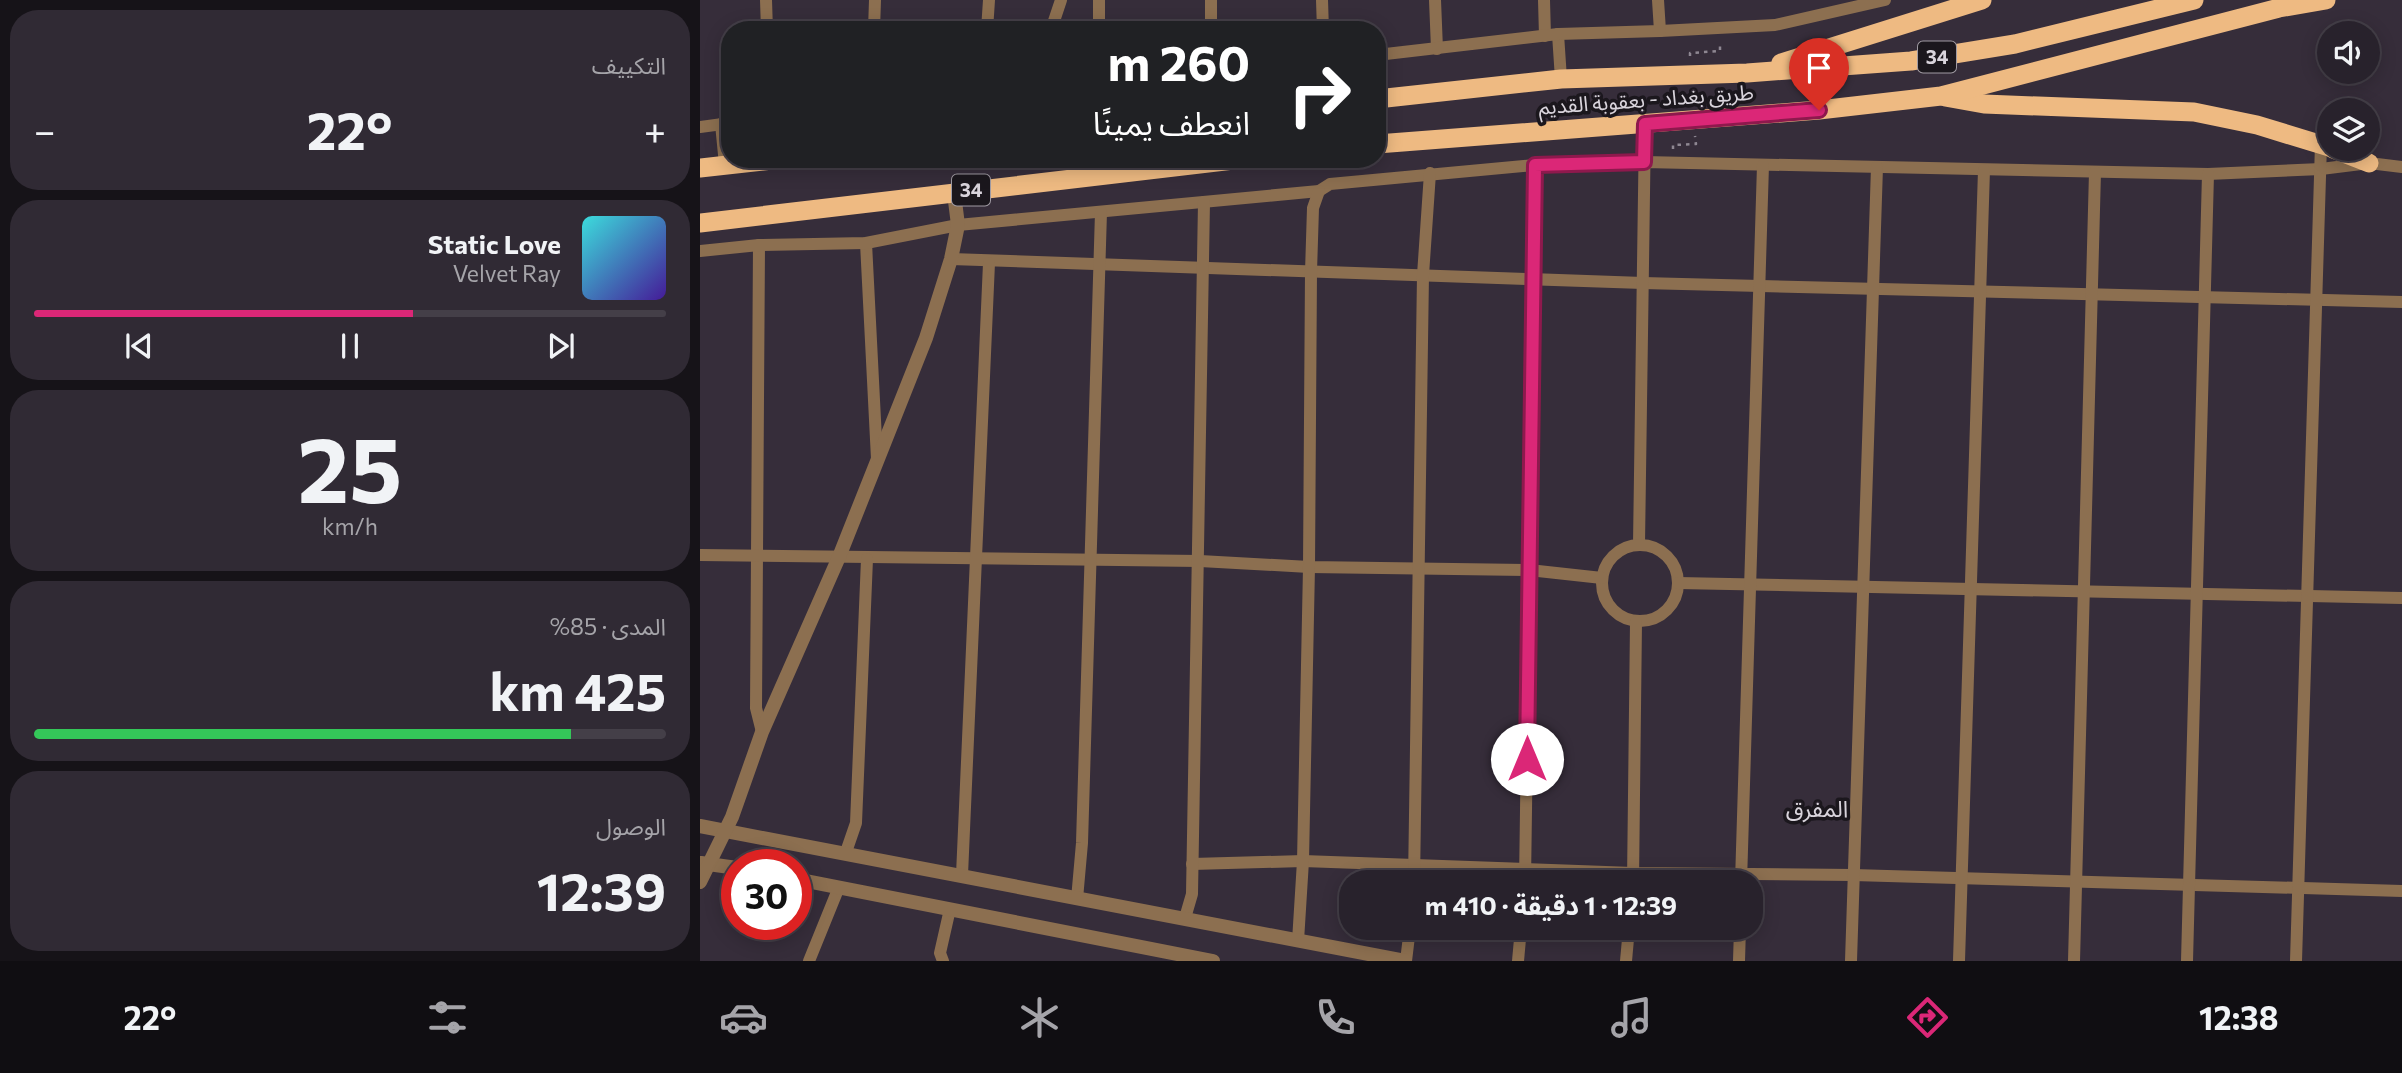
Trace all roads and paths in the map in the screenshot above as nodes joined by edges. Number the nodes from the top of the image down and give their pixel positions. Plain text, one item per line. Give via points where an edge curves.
1 (766, 0) edge
2 (875, 0) edge
3 (989, 0) edge
4 (1061, 0) edge
5 (1099, 0) edge
6 (1211, 0) edge
7 (1322, 0) edge
8 (1435, 0) edge
9 (1544, 0) edge
10 (1658, 0) edge
11 (1885, 0) edge
12 (1982, 0) edge
13 (2194, 0) edge
14 (2326, 0) edge
15 (767, 21) edge
16 (874, 21) edge
17 (988, 21) edge
18 (1054, 21) edge
19 (1099, 21) edge
20 (1211, 21) edge
21 (1323, 21) edge
22 (1660, 31) junction
23 (1551, 35) junction
24 (1437, 49) junction
25 (1720, 51) dead end
26 (1386, 54) edge
27 (1691, 66) dead end
28 (1747, 73) junction
29 (1561, 79) junction
30 (1941, 96) junction
31 (1386, 98) edge
32 (721, 124) edge
33 (1645, 124) junction
34 (700, 127) edge
35 (1695, 131) dead end
36 (1386, 143) edge
37 (2317, 144) edge
38 (1673, 145) dead end
39 (2323, 161) edge
40 (2364, 161) edge
41 (1644, 162) junction
42 (2369, 163) junction
43 (721, 165) edge
44 (1535, 165) junction
45 (1763, 165) junction
46 (1877, 167) junction
47 (2402, 167) edge
48 (700, 168) edge
49 (1112, 168) edge
50 (2320, 169) junction
51 (1984, 170) junction
52 (2095, 172) junction
53 (1430, 173) junction
54 (2208, 174) junction
55 (1319, 191) junction
56 (954, 193) junction
57 (1204, 202) junction
58 (1101, 212) junction
59 (700, 223) edge
60 (958, 225) junction
61 (866, 243) junction
62 (760, 245) junction
63 (700, 251) edge
64 (951, 260) junction
65 (989, 263) junction
66 (1100, 266) junction
67 (1203, 269) junction
68 (1311, 272) junction
69 (1423, 275) junction
70 (1535, 278) junction
71 (1643, 283) junction
72 (1759, 284) junction
73 (1873, 287) junction
74 (1980, 290) junction
75 (2092, 293) junction
76 (2205, 296) junction
77 (2316, 299) junction
78 (2402, 302) edge
79 (877, 459) junction
80 (1639, 544) junction
81 (700, 555) edge
82 (839, 557) junction
83 (757, 558) junction
84 (867, 559) junction
85 (978, 561) junction
86 (1200, 561) junction
87 (1090, 562) junction
88 (1309, 567) junction
89 (1420, 569) junction
90 (1529, 570) junction
91 (1602, 578) junction
92 (1678, 583) junction
93 (1751, 584) junction
94 (1863, 586) junction
95 (1971, 589) junction
96 (2084, 591) junction
97 (2197, 593) junction
98 (2307, 596) junction
99 (2402, 598) edge
100 (1636, 622) junction
101 (762, 732) junction
102 (700, 826) edge
103 (726, 831) junction
104 (846, 852) junction
105 (1303, 861) junction
106 (704, 864) edge
107 (1192, 864) junction
108 (1415, 864) junction
109 (1527, 867) junction
110 (1415, 870) edge
111 (1527, 870) edge
112 (1559, 870) edge
113 (1633, 870) edge
114 (1742, 870) edge
115 (962, 875) junction
116 (1853, 875) junction
117 (1763, 877) edge
118 (1961, 879) junction
119 (700, 882) edge
120 (812, 882) edge
121 (2076, 882) junction
122 (2189, 885) junction
123 (839, 887) junction
124 (2298, 888) junction
125 (2402, 891) edge
126 (1077, 899) junction
127 (950, 909) junction
128 (1185, 918) junction
129 (1409, 940) edge
130 (1520, 940) edge
131 (1628, 940) edge
132 (1740, 940) edge
133 (1298, 941) junction
134 (1166, 956) edge
135 (809, 961) edge
136 (943, 961) edge
137 (1213, 961) edge
138 (1406, 961) edge
139 (1518, 961) edge
140 (1626, 961) edge
141 (1739, 961) edge
142 (1851, 961) edge
143 (1959, 961) edge
144 (2074, 961) edge
145 (2187, 961) edge
146 (2296, 961) edge

1 - 15 street
2 - 16 street
3 - 17 street
4 - 18 street
5 - 19 street
6 - 20 street
7 - 21 street
8 - 24 street
9 - 23 street
10 - 22 street
11 - 22 street via 1775,24
12 - 28 highway
13 - 28 highway, طريق بغداد - بعقوبة القديم / 34 via 2015,44 1911,61
14 - 30 highway, طريق بغداد - بعقوبة القديم / 34
22 - 23 street
23 - 24 street
23 - 29 street
24 - 26 street
25 - 27 path via 1690,53
28 - 29 highway, طريق بغداد - بعقوبة القديم / 34
29 - 31 highway, طريق بغداد - بعقوبة القديم / 34
30 - 33 highway, طريق بغداد - بعقوبة القديم / 34
30 - 37 highway via 1984,104 2194,112
32 - 34 street
33 - 36 highway, طريق بغداد - بعقوبة القديم / 34
33 - 41 street
35 - 38 path via 1696,144
39 - 50 street
40 - 42 highway
41 - 44 street
41 - 45 street
41 - 71 street
42 - 47 street
42 - 50 street
43 - 48 highway
44 - 53 street
44 - 70 street
45 - 46 street
45 - 72 street
46 - 51 street
46 - 73 street
49 - 56 highway, 34
50 - 54 street
50 - 77 street
51 - 52 street
51 - 74 street
52 - 54 street
52 - 75 street
53 - 55 street via 1330,184
53 - 69 street
54 - 76 street
55 - 57 street
55 - 68 street via 1313,208
56 - 59 highway, 34
56 - 60 street
57 - 58 street
57 - 67 street
58 - 60 street
58 - 66 street
60 - 61 street
60 - 64 street
61 - 62 street
61 - 79 street
62 - 63 street
62 - 83 street
64 - 65 street
64 - 79 street via 926,338
65 - 66 street
65 - 85 street
66 - 67 street
66 - 87 street
67 - 68 street
67 - 86 street
68 - 69 street
68 - 88 street
69 - 70 street
69 - 89 street
70 - 71 street
70 - 90 street
71 - 72 street
71 - 80 street
72 - 73 street
72 - 93 street
73 - 74 street
73 - 94 street
74 - 75 street
74 - 95 street
75 - 76 street
75 - 96 street
76 - 77 street
76 - 97 street
77 - 78 street
77 - 98 street
79 - 82 street
80 - 91 street via 1618,551 1604,567
80 - 92 street via 1667,555
81 - 83 street
82 - 83 street
82 - 84 street
82 - 101 street
83 - 101 street via 756,708
84 - 85 street
84 - 104 street via 856,823
85 - 87 street
85 - 115 street
86 - 87 street
86 - 88 street
86 - 107 street
87 - 126 street
88 - 89 street
88 - 105 street
89 - 90 street
89 - 108 street
90 - 91 street
90 - 109 street
91 - 100 street via 1602,590 1614,612
92 - 93 street
92 - 100 street via 1666,611
93 - 94 street
93 - 114 street
94 - 95 street
94 - 116 street
95 - 96 street
95 - 118 street
96 - 97 street
96 - 121 street
97 - 98 street
97 - 122 street
98 - 99 street
98 - 124 street
100 - 113 street
101 - 103 street
102 - 103 street
103 - 104 street
103 - 106 street
104 - 115 street
105 - 107 street
105 - 108 street
105 - 133 street
106 - 119 street
107 - 128 street via 1192,894
108 - 109 street
108 - 110 street
109 - 111 street
109 - 112 street
115 - 126 street
116 - 117 street
116 - 118 street
116 - 142 street
118 - 121 street
118 - 143 street
120 - 123 street
121 - 122 street
121 - 144 street
122 - 124 street
122 - 145 street
123 - 127 street
123 - 135 street
124 - 125 street
124 - 146 street
126 - 128 street
127 - 134 street
127 - 136 street via 940,953
128 - 133 street
129 - 138 street
130 - 139 street
131 - 140 street
132 - 141 street
133 - 138 street
134 - 137 street

